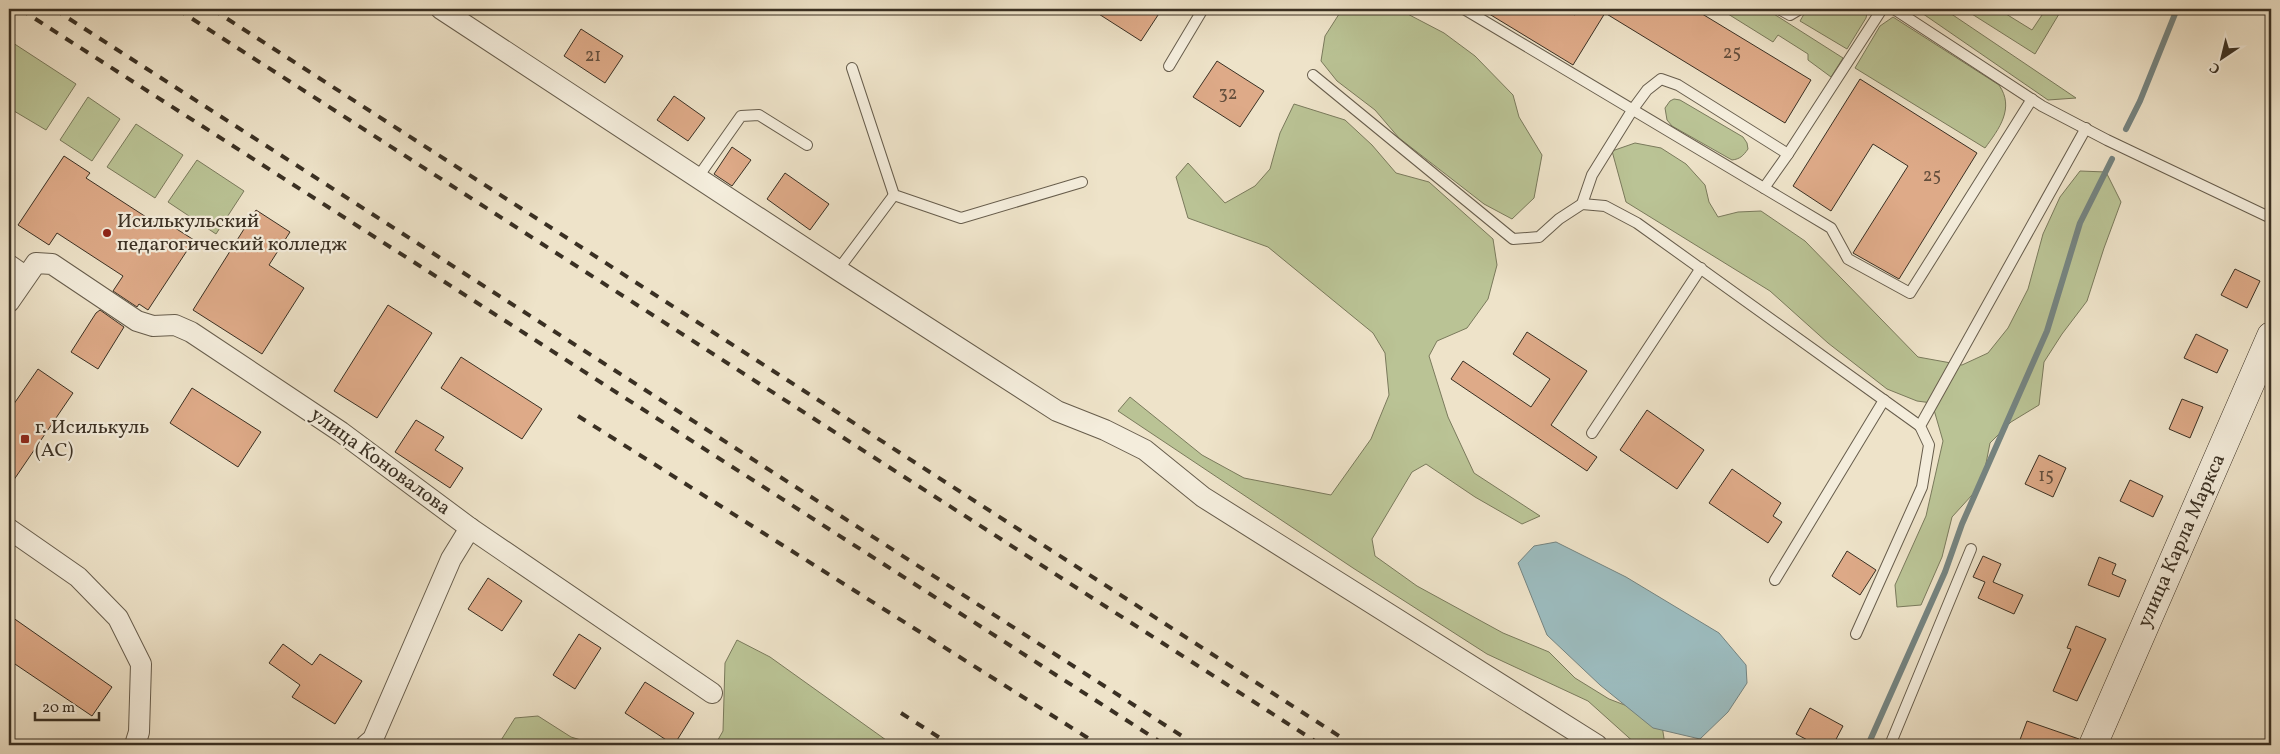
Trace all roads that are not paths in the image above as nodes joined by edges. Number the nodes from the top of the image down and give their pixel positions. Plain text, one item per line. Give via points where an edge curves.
1 (441, 9) edge
2 (1203, 9) edge
3 (1464, 9) edge
4 (1779, 9) edge
5 (1800, 9) edge
6 (1882, 9) edge
7 (1894, 9) edge
8 (1169, 66) dead end
9 (852, 68) dead end
10 (1313, 74) dead end
11 (2032, 99) junction
12 (1633, 109) junction
13 (2086, 128) junction
14 (807, 144) dead end
15 (1788, 154) junction
16 (698, 177) junction
17 (1082, 182) dead end
18 (1764, 188) junction
19 (894, 195) junction
20 (1582, 204) junction
21 (2271, 218) edge
22 (23, 268) edge
23 (1701, 268) junction
24 (838, 270) junction
25 (9, 302) edge
26 (2271, 336) edge
27 (1884, 400) junction
28 (1920, 426) junction
29 (1592, 433) dead end
30 (470, 528) junction
31 (9, 529) edge
32 (1970, 549) dead end
33 (1775, 580) dead end
34 (1856, 634) dead end
35 (712, 694) dead end
36 (135, 745) edge
37 (366, 745) edge
38 (1597, 745) edge
39 (1890, 745) edge
40 (2093, 745) edge

1 - 16 street
2 - 8 lane
3 - 12 lane
4 - 5 lane via 1790,15
6 - 15 lane
7 - 11 lane
9 - 19 lane
10 - 20 lane via 1513,239 1539,237 1559,218
11 - 13 lane
11 - 18 lane via 1910,293 1848,259 1831,228
12 - 15 lane via 1647,90 1661,79 1678,85
12 - 18 lane
12 - 20 lane via 1592,175
13 - 21 lane
13 - 28 lane
14 - 16 lane via 759,115 741,116
15 - 18 lane
16 - 24 street
17 - 19 lane via 961,218
19 - 24 lane
20 - 23 lane via 1606,206 1637,223
22 - 25 street
22 - 30 street, улица Коновалова via 52,264 137,320 153,326 175,325 191,332 342,432
23 - 27 lane
23 - 29 lane
24 - 38 street via 1057,411 1145,450 1203,497
26 - 40 street, улица Карла Маркса
27 - 28 lane
27 - 33 lane
28 - 34 lane via 1929,445 1922,488
30 - 35 street, улица Коновалова
30 - 37 street via 451,559 372,739
31 - 36 street via 78,577 118,618 141,664 139,732
32 - 39 lane

